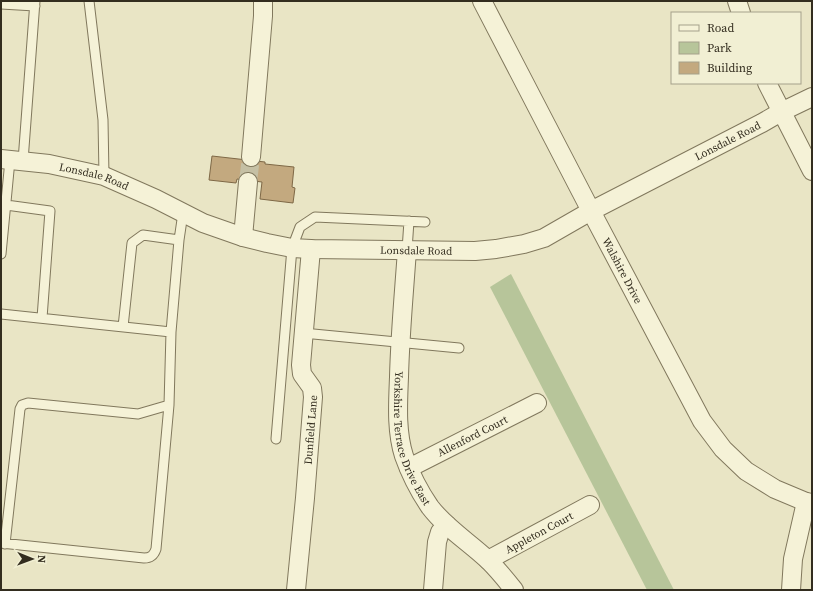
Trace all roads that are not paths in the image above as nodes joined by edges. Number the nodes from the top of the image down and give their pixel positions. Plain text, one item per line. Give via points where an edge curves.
1 (89, 1) edge
2 (263, 1) edge
3 (482, 1) edge
4 (737, 1) edge
5 (1, 4) edge
6 (35, 4) edge
7 (741, 12) edge
8 (767, 84) edge
9 (812, 97) edge
10 (781, 112) junction
11 (251, 157) tunnel mouth
12 (11, 160) edge
13 (812, 170) edge
14 (104, 176) junction
15 (248, 182) tunnel mouth
16 (6, 206) junction
17 (591, 212) junction
18 (183, 213) junction
19 (409, 221) junction
20 (425, 222) dead end
21 (244, 238) junction
22 (179, 240) junction
23 (292, 248) junction
24 (311, 250) junction
25 (407, 250) junction
26 (1, 254) edge
27 (1, 314) edge
28 (42, 318) junction
29 (123, 327) junction
30 (170, 332) junction
31 (303, 333) junction
32 (400, 343) junction
33 (459, 348) dead end
34 (537, 403) dead end
35 (169, 405) junction
36 (276, 439) dead end
37 (409, 468) junction
38 (809, 502) edge
39 (590, 505) dead end
40 (447, 525) junction
41 (3, 544) edge
42 (488, 560) junction
43 (296, 590) edge
44 (433, 590) edge
45 (514, 590) edge
46 (791, 590) edge

1 - 14 lane via 103,120
2 - 11 street
3 - 17 street, Walshire Drive
4 - 7 street
5 - 6 lane
6 - 12 lane
8 - 10 street
9 - 10 street, Lonsdale Road
10 - 13 street
10 - 17 street, Lonsdale Road
12 - 14 street, Lonsdale Road via 49,164
12 - 16 lane
14 - 18 street, Lonsdale Road
15 - 21 street
16 - 26 lane
16 - 28 lane via 50,212
17 - 25 street, Lonsdale Road via 544,238 524,244 475,251
17 - 38 street, Walshire Drive via 702,421 723,449 746,471 775,490
18 - 21 street, Lonsdale Road
18 - 22 lane
19 - 20 lane
19 - 23 lane via 315,218 300,227
19 - 25 lane
21 - 23 street, Lonsdale Road
22 - 29 lane via 143,235 132,243
22 - 30 lane
23 - 24 street, Lonsdale Road
23 - 36 lane
24 - 25 street, Lonsdale Road
24 - 31 street, Dunfield Lane
25 - 32 street, Yorkshire Terrace Drive East
27 - 28 lane
28 - 29 lane
29 - 30 lane
30 - 35 lane
31 - 32 lane
31 - 43 street, Dunfield Lane via 302,374 312,388 313,397
32 - 33 lane
32 - 37 street, Yorkshire Terrace Drive East via 399,430
34 - 37 street, Allenford Court
35 - 41 lane via 138,414 28,403 22,405
35 - 41 lane via 155,554 150,558 144,558
37 - 40 street, Yorkshire Terrace Drive East via 431,507
38 - 46 street via 792,559
39 - 42 street, Appleton Court
40 - 42 street, Yorkshire Terrace Drive East
40 - 44 street via 440,532 437,542
42 - 45 street, Yorkshire Terrace Drive East

